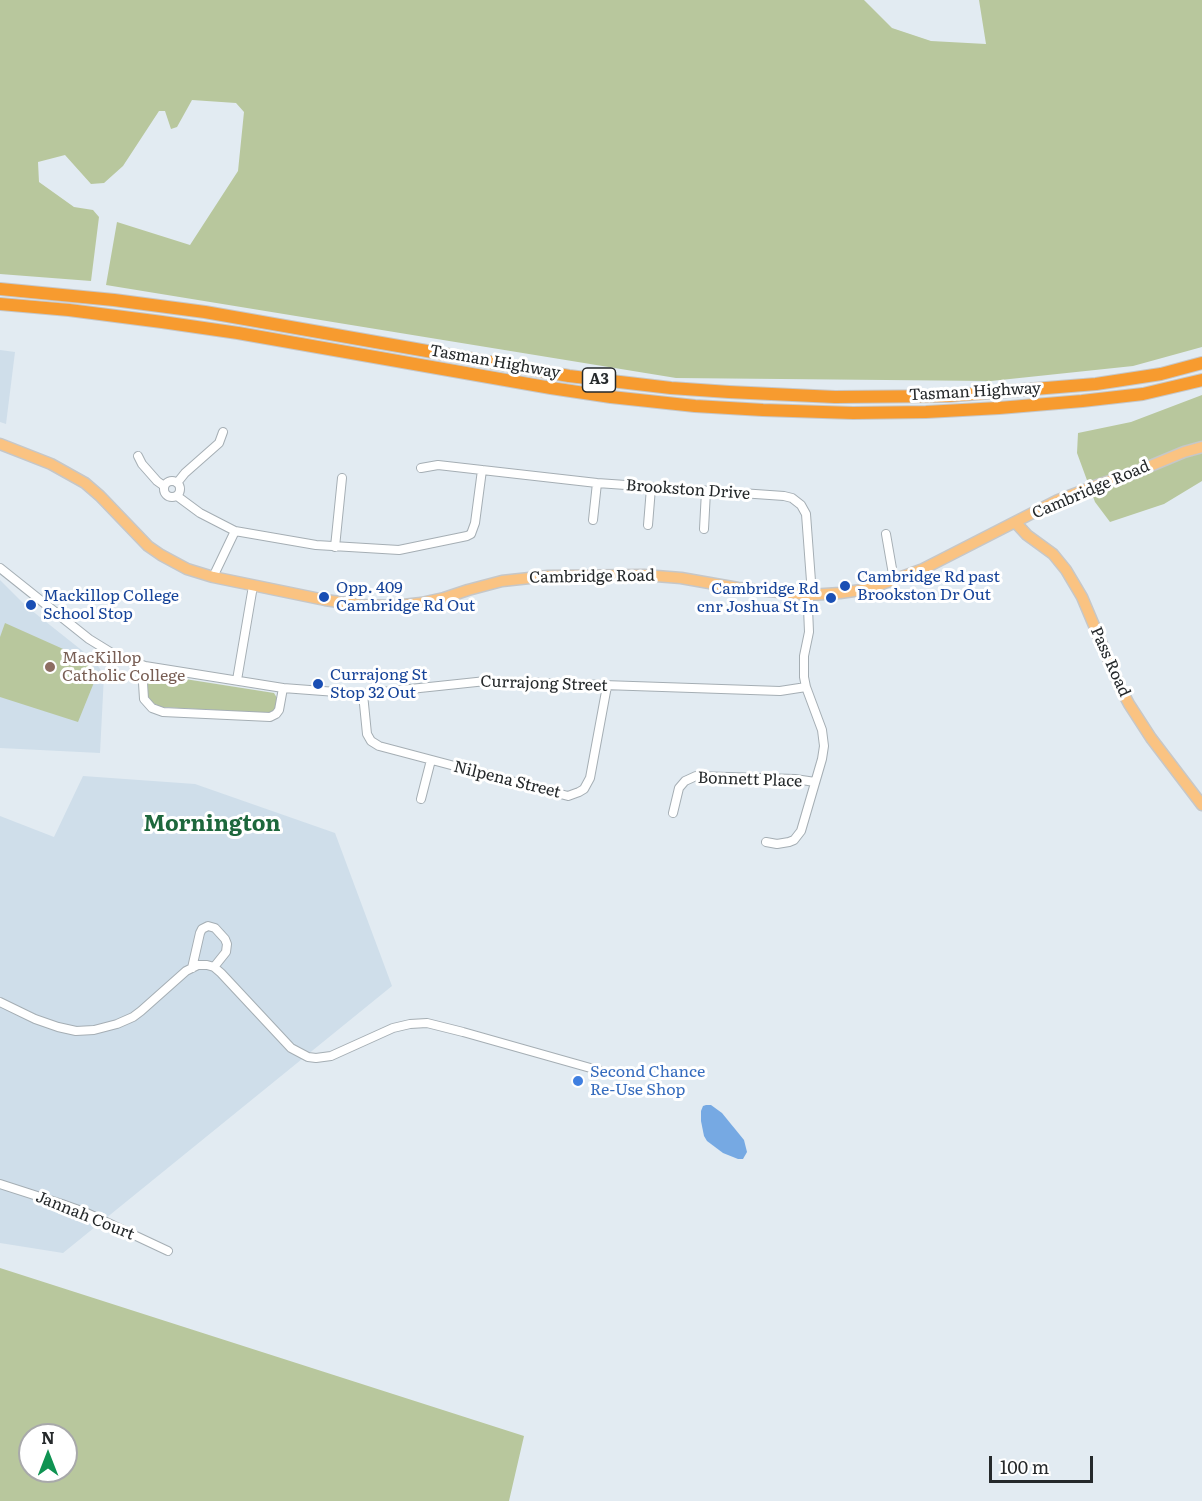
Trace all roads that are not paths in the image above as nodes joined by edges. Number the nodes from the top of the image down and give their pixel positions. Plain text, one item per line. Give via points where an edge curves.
1 (0, 289) edge
2 (0, 304) edge
3 (1202, 363) edge
4 (1202, 380) edge
5 (223, 432) dead end
6 (0, 444) edge
7 (1202, 447) edge
8 (138, 456) dead end
9 (421, 468) dead end
10 (482, 470) junction
11 (342, 478) dead end
12 (177, 483) junction
13 (597, 483) junction
14 (164, 486) junction
15 (651, 488) junction
16 (706, 491) junction
17 (177, 496) junction
18 (593, 520) dead end
19 (1016, 523) junction
20 (648, 525) dead end
21 (704, 529) dead end
22 (235, 531) junction
23 (886, 534) dead end
24 (335, 547) junction
25 (0, 568) edge
26 (213, 578) junction
27 (894, 580) junction
28 (253, 586) junction
29 (810, 595) junction
30 (145, 666) junction
31 (237, 680) junction
32 (607, 686) junction
33 (806, 687) junction
34 (283, 688) junction
35 (363, 694) junction
36 (431, 760) junction
37 (815, 782) junction
38 (421, 799) dead end
39 (1202, 805) edge
40 (673, 813) dead end
41 (766, 842) dead end
42 (214, 967) junction
43 (192, 968) junction
44 (0, 1002) edge
45 (602, 1071) dead end
46 (0, 1184) edge
47 (168, 1251) dead end

1 - 3 highway, Tasman Highway / A3 via 205,312 569,376 729,392 835,397 947,396 1096,384
2 - 4 highway, Tasman Highway / A3 via 238,333 551,388 695,406 926,412 1143,394
5 - 12 street via 219,443
6 - 26 main road, Cambridge Road via 51,464 85,483 148,546
7 - 19 main road, Cambridge Road via 1067,497
8 - 14 street
9 - 10 street, Brookston Drive via 438,465
10 - 13 street, Brookston Drive
10 - 24 street via 475,523 471,534 462,539 399,550
11 - 24 street
12 - 14 street via 170,481
12 - 17 street
13 - 15 street, Brookston Drive
13 - 18 street
14 - 17 street via 166,495
15 - 16 street, Brookston Drive
15 - 20 street
16 - 21 street
16 - 29 street, Brookston Drive via 784,496 798,501 806,514
17 - 22 street
19 - 27 main road, Cambridge Road
19 - 39 main road, Pass Road via 1066,570 1129,704
22 - 24 street
22 - 26 street
23 - 27 street
25 - 30 street, Currajong Street via 103,649
26 - 28 main road, Cambridge Road
27 - 29 main road, Cambridge Road via 868,589
28 - 29 main road, Cambridge Road via 361,605 394,606 444,598 502,581 558,575 672,577
28 - 31 street
29 - 33 street
30 - 31 street, Currajong Street
30 - 34 street via 144,699 163,712 270,717 279,710
31 - 34 street, Currajong Street
32 - 33 street, Currajong Street via 780,691
32 - 35 street, Currajong Street via 486,681
32 - 36 street, Nilpena Street via 590,778 584,789 573,795
33 - 37 street via 823,738
34 - 35 street, Currajong Street
35 - 36 street, Nilpena Street via 365,729 371,741
36 - 38 street, Nilpena Street
37 - 40 street, Bonnett Place via 696,776 682,784
37 - 41 street via 798,836 789,842
42 - 43 street
42 - 43 street via 226,952 227,944 208,926 200,933
42 - 45 street via 291,1048 308,1057 331,1056 393,1028 427,1023
43 - 44 street via 133,1017 94,1030 58,1028
46 - 47 street, Jannah Court via 87,1213

